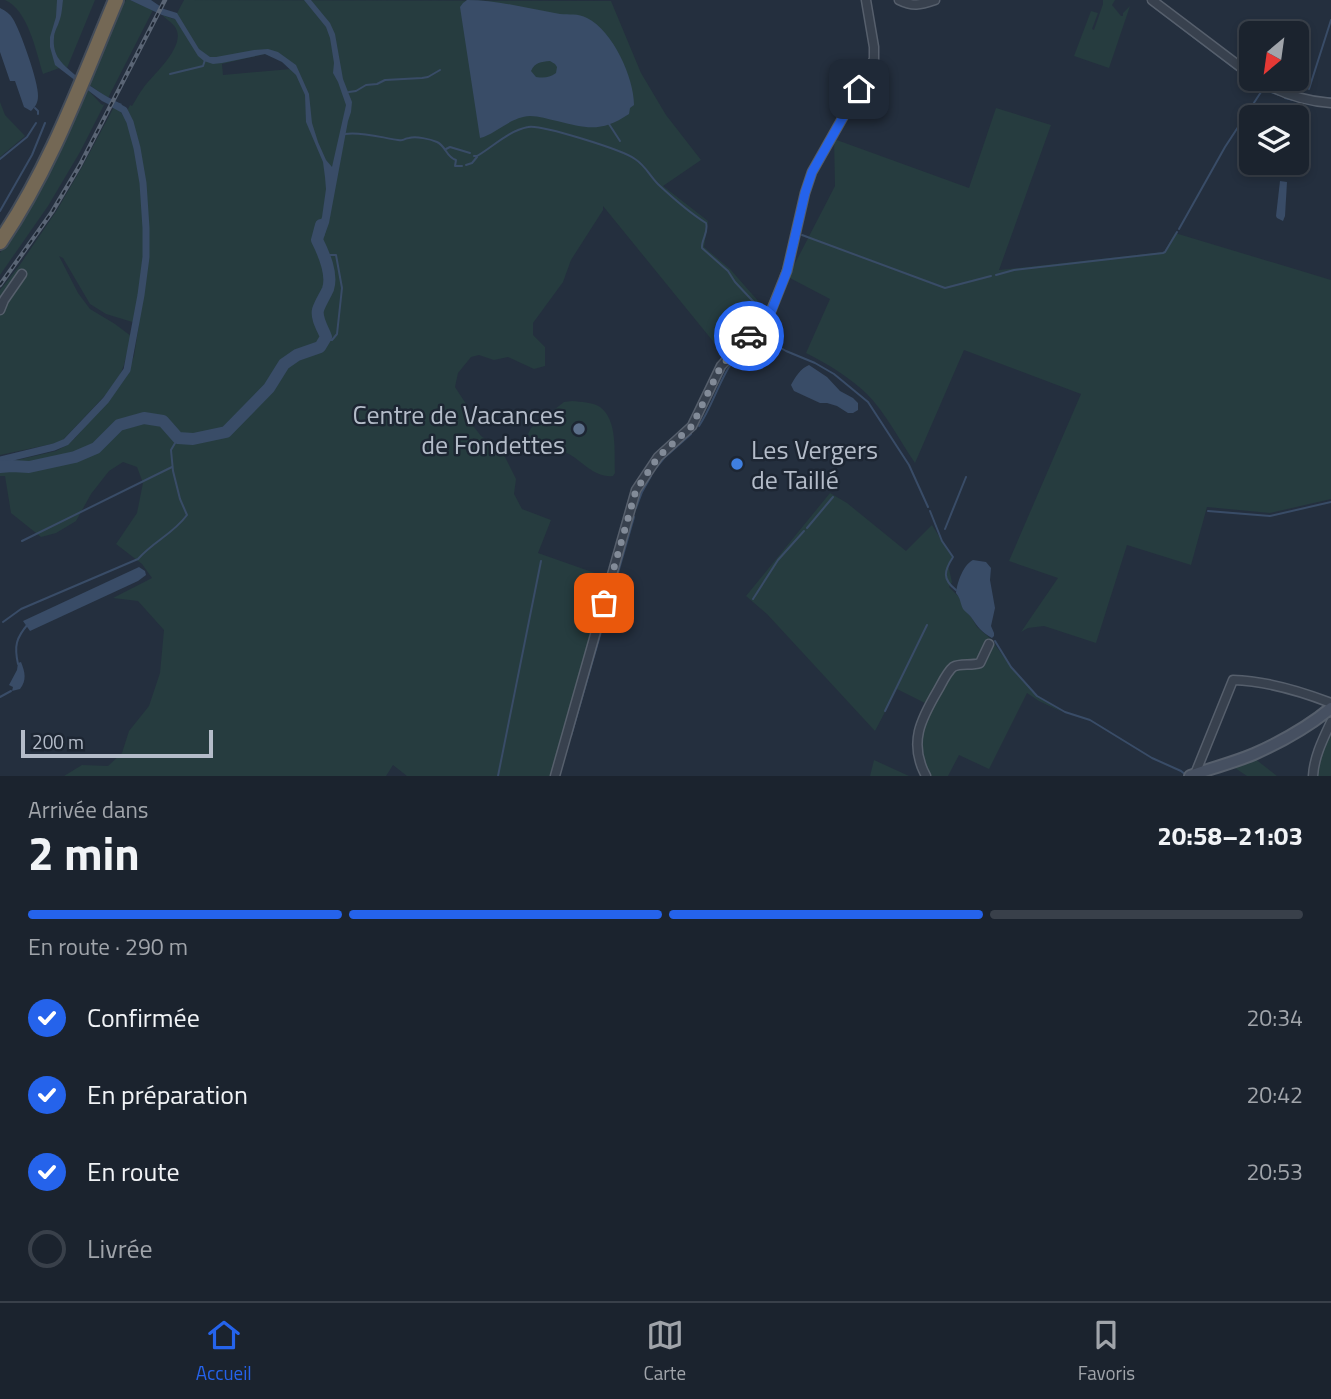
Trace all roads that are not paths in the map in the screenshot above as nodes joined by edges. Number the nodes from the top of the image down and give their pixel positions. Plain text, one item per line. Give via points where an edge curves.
1 (106, 0) edge
2 (116, 0) edge
3 (866, 0) edge
4 (899, 0) edge
5 (935, 0) edge
6 (1152, 0) edge
7 (1239, 66) edge
8 (77, 80) junction
9 (1280, 91) edge
10 (1331, 103) edge
11 (0, 226) edge
12 (0, 242) edge
13 (22, 274) dead end
14 (0, 310) edge
15 (989, 644) dead end
16 (1331, 703) edge
17 (1331, 708) edge
18 (1331, 722) edge
19 (1193, 775) edge
20 (555, 776) edge
21 (926, 776) edge
22 (1313, 776) edge

1 - 8 highway
2 - 8 highway
3 - 20 street via 874,59 812,172 787,271 771,312 721,366 692,426 658,457 636,490
4 - 5 street via 910,5
6 - 7 street
8 - 11 highway
8 - 12 highway via 49,159
9 - 10 street
13 - 14 street
15 - 21 street via 980,663 953,668 923,718 917,748
16 - 19 street via 1253,681 1233,680
17 - 19 street via 1277,743
18 - 22 street

